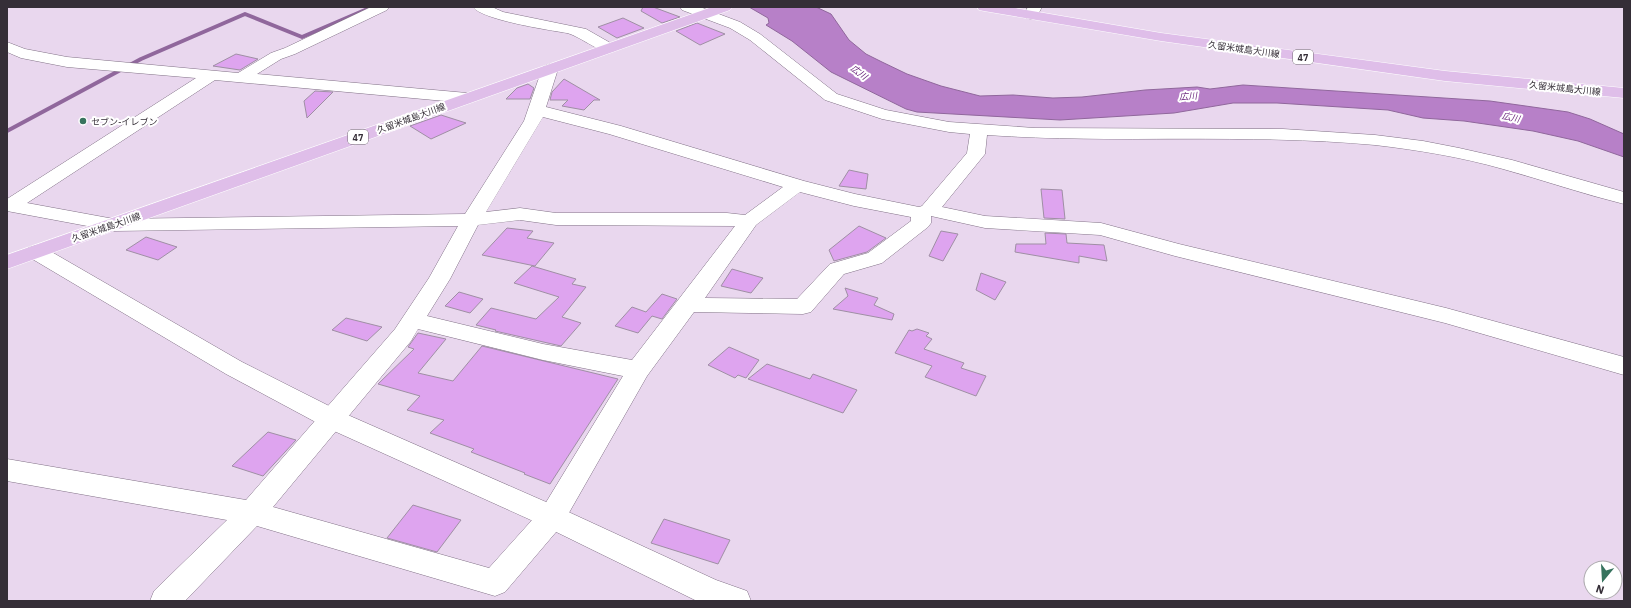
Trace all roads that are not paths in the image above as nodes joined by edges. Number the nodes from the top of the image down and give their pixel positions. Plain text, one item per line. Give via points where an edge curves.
1 (382, 7) edge
2 (480, 7) edge
3 (687, 7) edge
4 (984, 7) edge
5 (713, 11) edge
6 (1033, 11) edge
7 (7, 48) edge
8 (609, 48) junction
9 (550, 69) junction
10 (212, 75) junction
11 (240, 78) junction
12 (1624, 94) edge
13 (467, 98) junction
14 (537, 110) junction
15 (979, 129) junction
16 (797, 185) junction
17 (1624, 198) edge
18 (9, 205) edge
19 (925, 212) junction
20 (471, 220) junction
21 (748, 221) junction
22 (114, 225) junction
23 (36, 252) junction
24 (7, 262) edge
25 (688, 305) junction
26 (412, 320) junction
27 (1624, 366) edge
28 (638, 370) junction
29 (332, 419) junction
30 (7, 470) edge
31 (252, 513) junction
32 (552, 517) junction
33 (165, 601) edge
34 (736, 601) edge

1 - 11 street via 276,56
2 - 8 street via 499,15 581,32
3 - 5 street
4 - 6 main road, 久留米城島大川線 / 47
5 - 8 main road, 久留米城島大川線 / 47
5 - 15 street via 755,37 831,97 882,114 949,127
6 - 12 main road, 久留米城島大川線 / 47 via 1161,37 1445,76
7 - 10 street via 67,62
8 - 9 main road, 久留米城島大川線 / 47
9 - 13 main road, 久留米城島大川線 / 47
9 - 14 street
10 - 11 street
10 - 18 street
11 - 13 street
13 - 22 main road, 久留米城島大川線 / 47
14 - 16 street via 615,130
14 - 20 street via 533,121
15 - 17 street via 1035,132 1282,134 1375,140 1459,152
15 - 19 street via 976,154
16 - 19 street via 854,200
16 - 21 street
18 - 22 street
19 - 25 street via 921,223 875,258 837,269 803,307
19 - 27 street via 985,222 1101,229 1174,250 1446,316
20 - 21 street via 520,214 556,219
20 - 22 street
20 - 26 street via 439,279
21 - 25 street
22 - 23 main road, 久留米城島大川線 / 47
23 - 24 main road, 久留米城島大川線 / 47
23 - 29 street via 234,368
25 - 28 street
26 - 28 street via 543,352
26 - 29 street via 403,335
28 - 32 street
29 - 31 street
29 - 32 street
30 - 31 street
31 - 32 street via 495,583
31 - 33 street
32 - 34 street via 708,591

